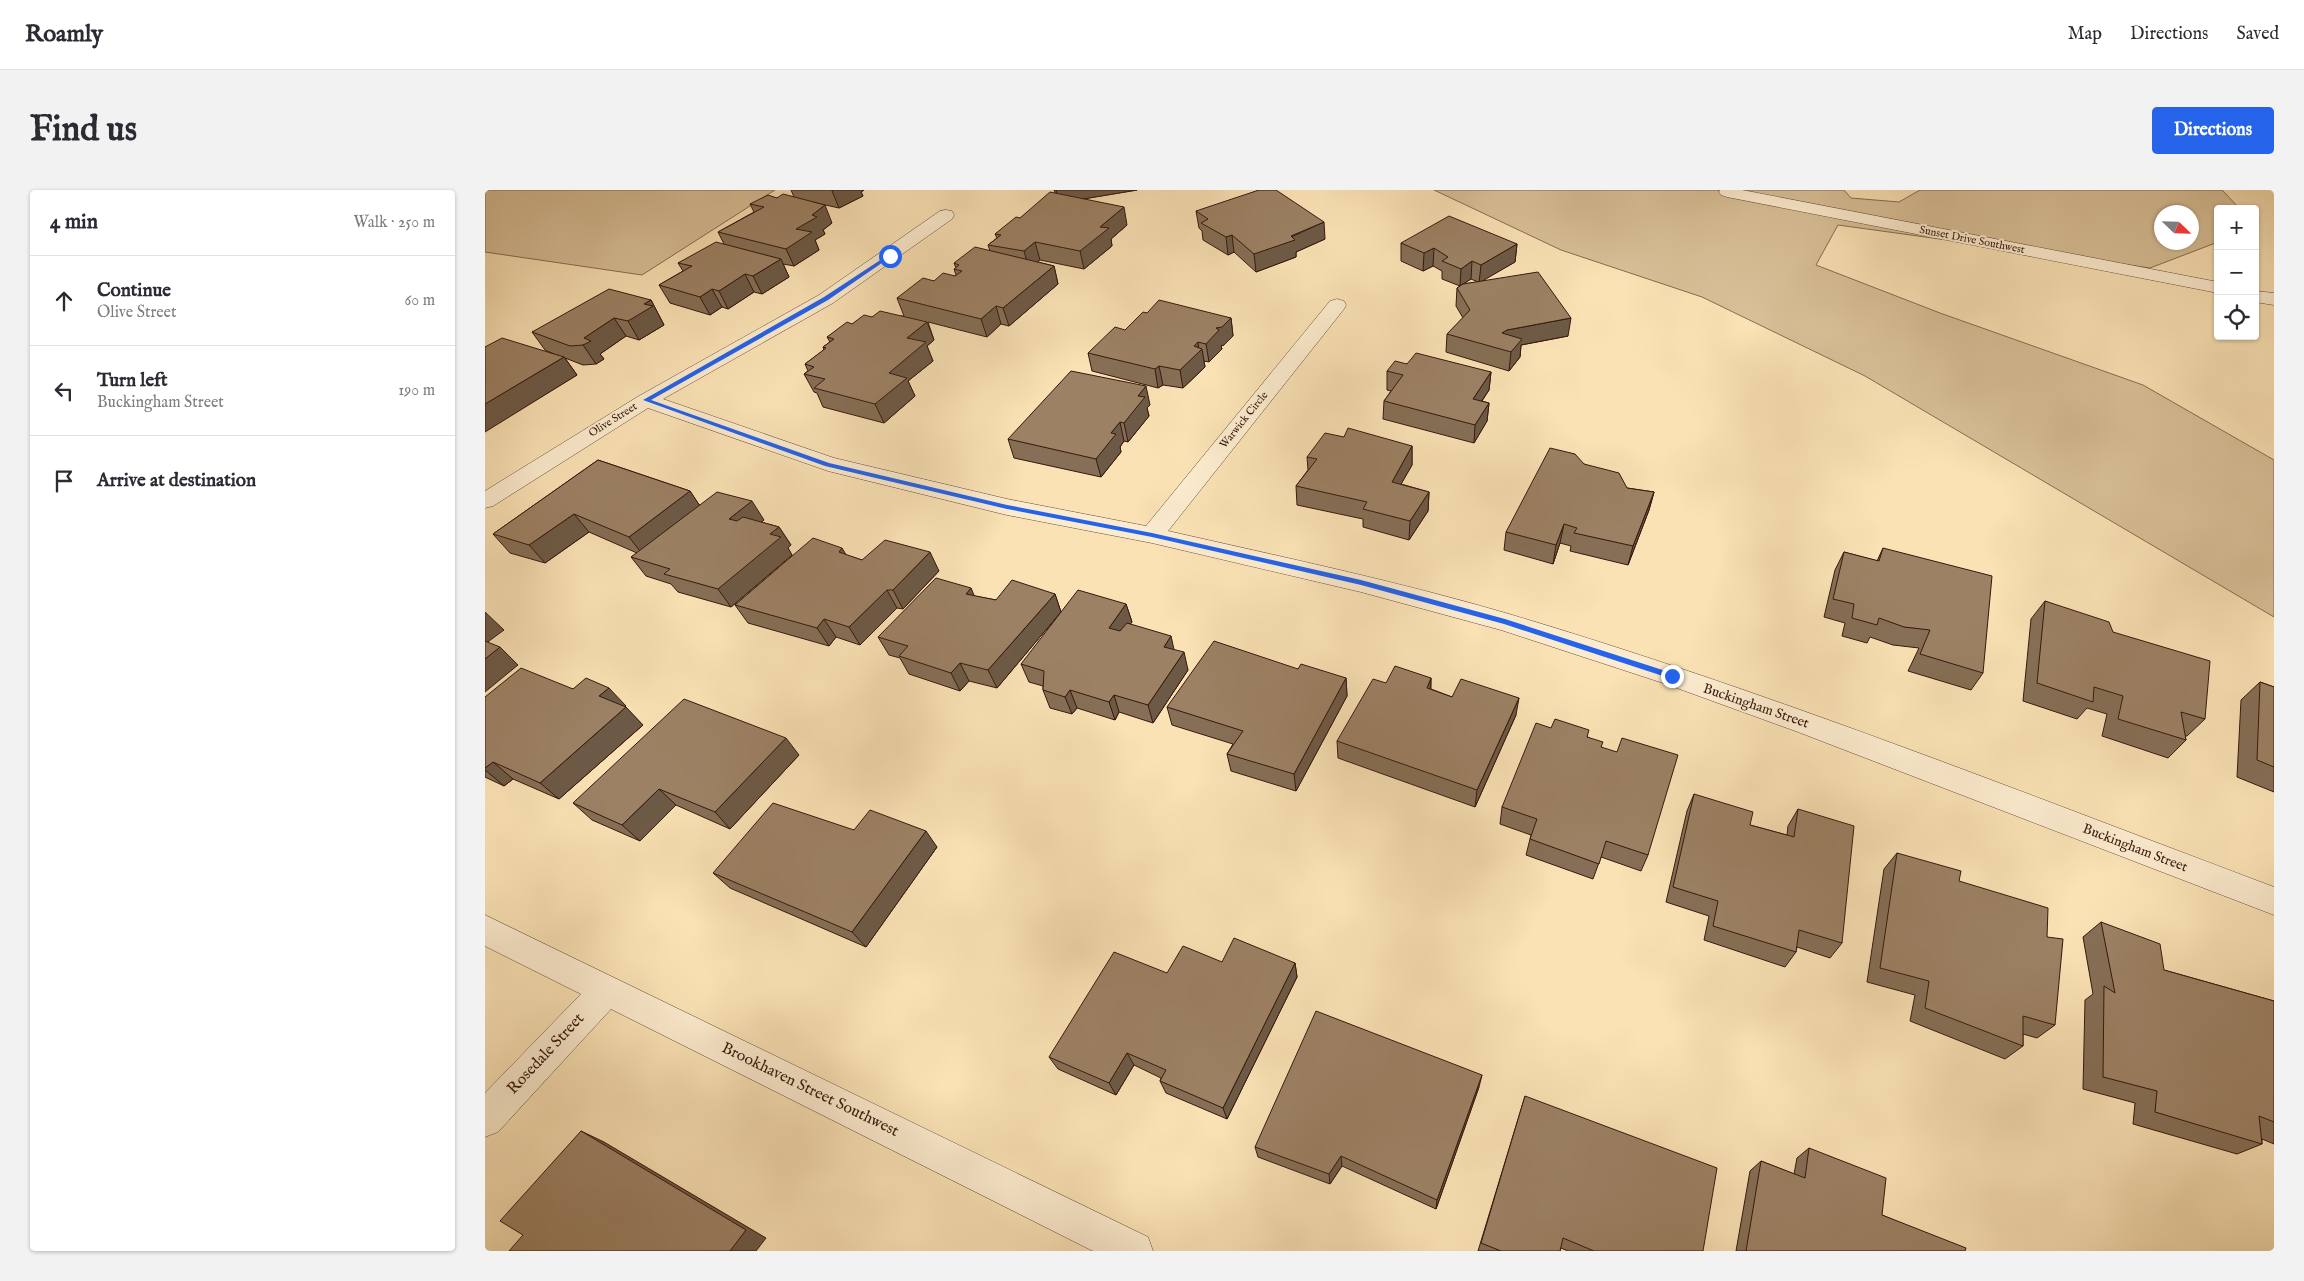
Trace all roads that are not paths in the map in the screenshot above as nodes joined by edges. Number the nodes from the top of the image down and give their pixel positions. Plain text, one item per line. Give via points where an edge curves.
1 (1727, 192) dead end
2 (946, 215) dead end
3 (2214, 287) edge
4 (2259, 297) edge
5 (2274, 299) edge
6 (1337, 305) dead end
7 (646, 400) junction
8 (485, 501) edge
9 (1152, 535) junction
10 (2274, 901) edge
11 (485, 930) edge
12 (607, 990) junction
13 (485, 1119) edge
14 (1134, 1251) edge

1 - 3 street, Sunset Drive Southwest
2 - 7 street, Olive Street via 826,298
4 - 5 street
6 - 9 street, Warwick Circle
7 - 8 street, Olive Street
7 - 9 street, Buckingham Street via 828,464 1007,507
9 - 10 street, Buckingham Street via 1370,585 1505,622 1663,673 1808,724
11 - 12 street, Brookhaven Street Southwest
12 - 13 street, Rosedale Street
12 - 14 street, Brookhaven Street Southwest

